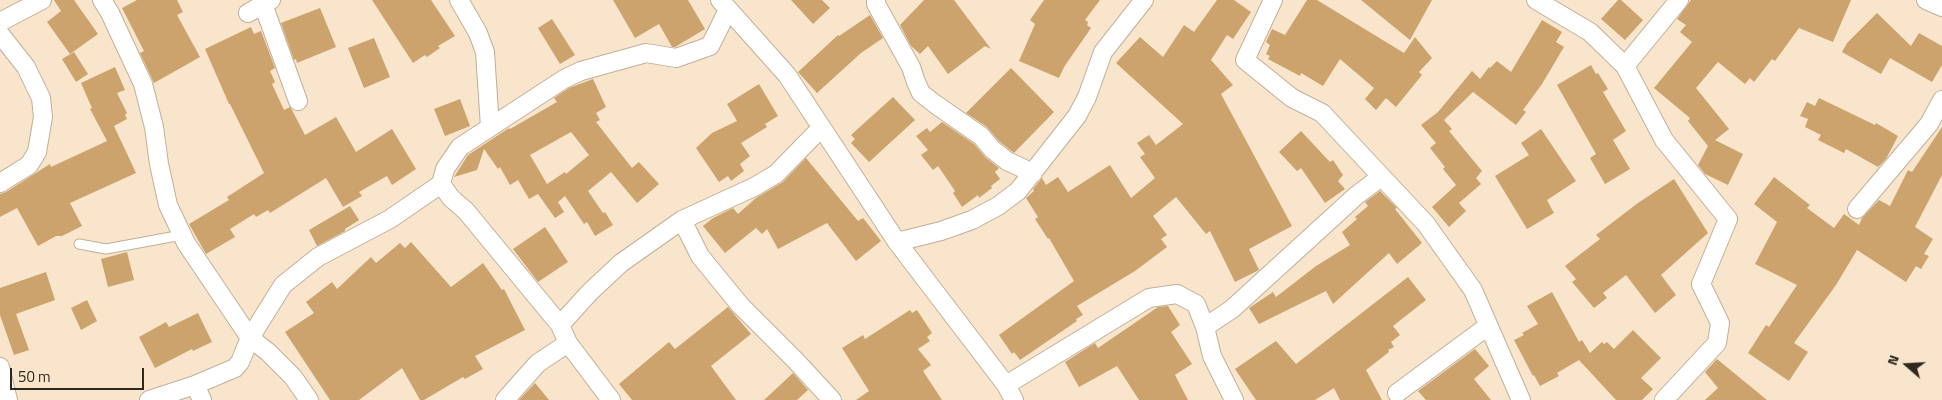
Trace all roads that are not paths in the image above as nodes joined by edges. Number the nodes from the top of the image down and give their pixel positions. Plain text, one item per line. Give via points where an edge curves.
1 (42, 0) edge
2 (102, 0) edge
3 (459, 0) edge
4 (876, 0) edge
5 (1144, 0) edge
6 (1272, 0) edge
7 (1536, 0) edge
8 (1679, 0) edge
9 (1926, 0) edge
10 (724, 5) edge
11 (261, 6) edge
12 (1942, 7) edge
13 (0, 22) edge
14 (0, 34) edge
15 (1625, 66) junction
16 (1942, 100) edge
17 (298, 101) dead end
18 (490, 127) junction
19 (821, 128) junction
20 (1033, 173) junction
21 (1381, 177) junction
22 (0, 183) edge
23 (441, 184) junction
24 (1857, 209) dead end
25 (682, 220) junction
26 (182, 236) junction
27 (897, 242) junction
28 (79, 244) dead end
29 (560, 325) junction
30 (1488, 326) junction
31 (1205, 327) junction
32 (250, 338) junction
33 (568, 343) junction
34 (0, 367) edge
35 (199, 392) edge
36 (1010, 393) edge
37 (1397, 393) dead end
38 (8, 400) edge
39 (149, 400) edge
40 (309, 400) edge
41 (505, 400) edge
42 (611, 400) edge
43 (832, 400) edge
44 (1234, 400) edge
45 (1521, 400) edge
46 (1664, 400) edge

1 - 13 street
2 - 26 street via 143,84 168,205
3 - 18 street via 485,52
4 - 20 street via 921,92 981,136 1006,161
5 - 20 street via 1103,52 1077,116
6 - 21 street via 1245,60 1292,98 1322,113
7 - 15 street via 1590,32
8 - 15 street
9 - 12 street
10 - 18 street via 710,46 676,58 646,54 581,71
10 - 19 street via 787,75
11 - 17 street
14 - 22 street via 26,67 41,98 43,117 37,152 28,165
15 - 46 street via 1664,140 1728,219 1701,284 1720,323 1716,343
16 - 24 street via 1928,124
18 - 23 street via 460,147 449,161
19 - 25 street via 776,174
19 - 27 street
20 - 27 street via 1018,191 972,220
21 - 30 street via 1426,224 1452,260 1473,290
21 - 31 street via 1232,309
23 - 29 street
23 - 32 street via 390,219 318,256 283,285
25 - 29 street via 621,263
25 - 43 street via 700,256 740,305
26 - 28 lane via 106,249
26 - 32 street
27 - 36 street
29 - 33 street
30 - 37 street
30 - 45 street
31 - 36 street via 1196,304 1177,294 1149,298
31 - 44 street via 1212,356
32 - 35 street via 235,368
32 - 40 street via 293,376
33 - 41 street via 538,362
33 - 42 street
34 - 38 street
35 - 39 street

